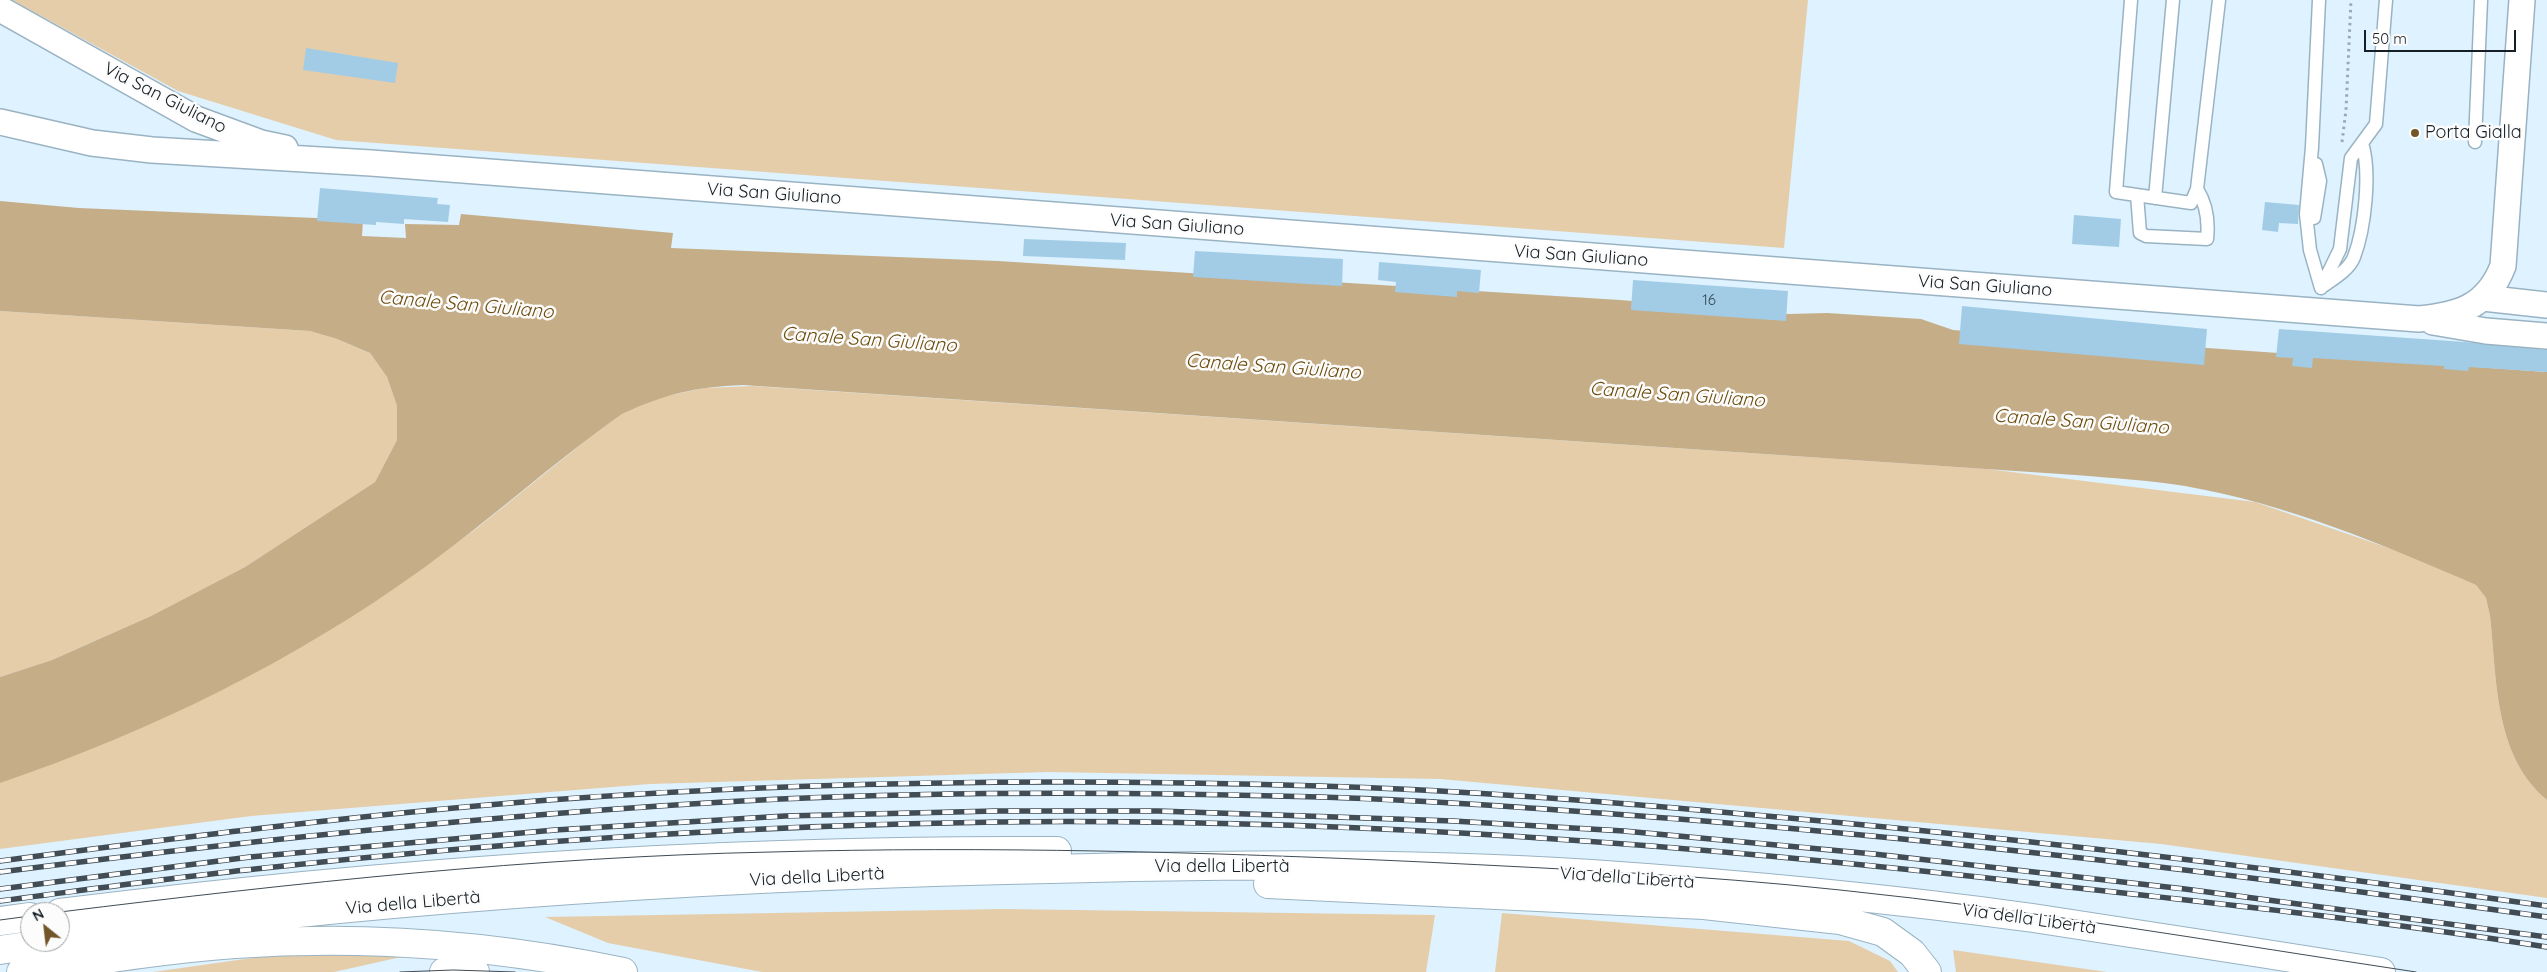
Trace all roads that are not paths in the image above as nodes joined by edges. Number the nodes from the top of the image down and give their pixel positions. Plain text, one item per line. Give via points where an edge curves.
1 (2131, 0) edge
2 (2173, 0) edge
3 (2219, 0) edge
4 (2318, 0) edge
5 (2386, 0) edge
6 (2481, 0) edge
7 (2522, 0) edge
8 (0, 9) edge
9 (0, 122) edge
10 (2475, 142) dead end
11 (371, 163) junction
12 (2197, 189) junction
13 (2137, 195) junction
14 (2155, 198) junction
15 (2483, 298) junction
16 (2547, 305) edge
17 (2418, 319) junction
18 (2547, 336) edge
19 (1456, 867) junction
20 (584, 890) junction
21 (70, 912) edge
22 (70, 940) edge
23 (20, 947) edge
24 (0, 950) edge
25 (21, 972) edge
26 (444, 972) edge
27 (475, 972) edge
28 (623, 972) edge
29 (1927, 972) edge
30 (2380, 972) edge

1 - 13 lane via 2116,192
2 - 14 lane
3 - 12 lane
4 - 5 lane via 2306,214 2310,250 2321,288 2353,259 2363,218 2367,159 2362,143 2376,124
6 - 10 lane
7 - 15 street, Via San Giuliano via 2505,253 2498,279
8 - 11 street, Via San Giuliano via 220,129 261,143
9 - 11 street, Via San Giuliano via 92,143 152,150
11 - 17 street, Via San Giuliano
12 - 13 lane via 2208,223 2207,239 2140,233
12 - 14 lane via 2191,203
13 - 14 lane
15 - 16 street
15 - 17 street, Via San Giuliano via 2458,312
17 - 18 street via 2486,331
19 - 20 highway, Via della Libertà via 991,870
19 - 21 highway via 1284,856 1161,853 804,852 552,865 355,880
19 - 30 highway, Via della Libertà via 1585,874 1873,899 2031,918
20 - 22 highway, Via della Libertà via 271,915
20 - 29 highway via 1116,880 1244,883 1704,906 1840,920 1864,926 1899,942
23 - 24 highway
25 - 28 highway, Via della Libertà via 234,944 350,941 488,950
26 - 27 highway

